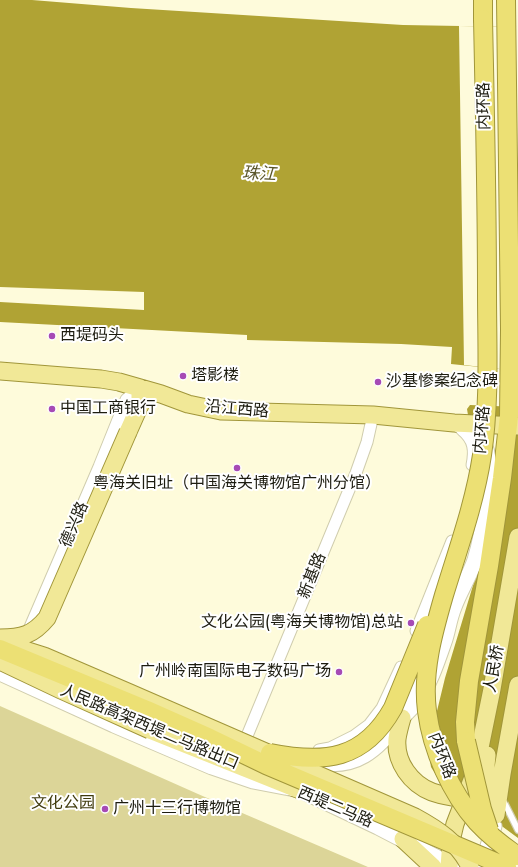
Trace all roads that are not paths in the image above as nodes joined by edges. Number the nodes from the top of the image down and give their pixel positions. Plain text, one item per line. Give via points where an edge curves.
1 (483, 0) edge
2 (506, 0) edge
3 (0, 372) edge
4 (140, 388) junction
5 (373, 415) junction
6 (454, 423) junction
7 (513, 426) edge
8 (465, 523) junction
9 (518, 537) edge
10 (518, 579) edge
11 (0, 637) edge
12 (0, 642) edge
13 (24, 644) junction
14 (0, 649) edge
15 (0, 662) edge
16 (0, 673) edge
17 (45, 674) junction
18 (518, 685) edge
19 (402, 718) junction
20 (247, 736) junction
21 (466, 741) junction
22 (272, 750) junction
23 (300, 790) junction
24 (495, 799) junction
25 (465, 800) junction
26 (495, 824) junction
27 (518, 830) edge
28 (403, 839) junction
29 (518, 856) edge
30 (449, 866) edge
31 (421, 867) edge
32 (470, 867) edge
33 (477, 867) edge
34 (486, 867) edge
35 (496, 867) edge
36 (503, 867) edge
37 (507, 867) edge
38 (517, 867) edge

1 - 8 highway, 内环路, bridge via 486,396 482,455
2 - 7 highway, 内环路
3 - 4 main road, 沿江西路 via 102,379
4 - 5 main road, 沿江西路 via 188,404 221,411
4 - 11 main road, bridge via 140,405 47,618 39,628 21,637
4 - 13 street, 德兴路 via 127,400
5 - 6 main road, 沿江西路
5 - 20 street, 新基路 via 356,473
6 - 7 main road, 沿江西路
6 - 19 main road via 480,439 488,454 489,476 482,523 475,559 453,608 424,656
6 - 22 street via 470,438 474,450 466,498 437,581 382,708 369,725 330,748 304,751
7 - 21 highway, 内环路 via 468,681
8 - 22 highway, bridge via 402,690 383,725 363,743 339,755 314,759 285,756
8 - 29 highway, 内环路, bridge via 432,640 426,679 427,713 438,756 457,795 477,822
9 - 25 main road, 人民桥, bridge via 492,689 474,772
10 - 24 main road, 人民桥 via 485,774
11 - 13 main road
12 - 22 main road, bridge via 50,659
13 - 17 main road
13 - 20 main road
14 - 37 highway, bridge via 153,712 266,765
15 - 17 main road
15 - 23 main road, 人民路高架西堤二马路出口, bridge via 150,730
16 - 23 main road, 西堤二马路 via 212,767 253,781
17 - 23 main road via 210,744
18 - 24 main road
19 - 22 main road via 375,748 350,763 324,764
19 - 25 main road via 397,739 398,750 409,776 432,792
20 - 22 main road
21 - 34 highway, bridge via 468,778 482,834
21 - 38 highway, 内环路, bridge via 488,829 498,846
22 - 32 main road, bridge via 425,822 454,844
23 - 28 main road, 西堤二马路
24 - 26 main road, 人民桥
24 - 27 lane
25 - 30 main road, 人民桥 via 455,824
26 - 33 main road via 486,853
26 - 35 main road
26 - 36 main road
28 - 30 main road
28 - 31 main road

